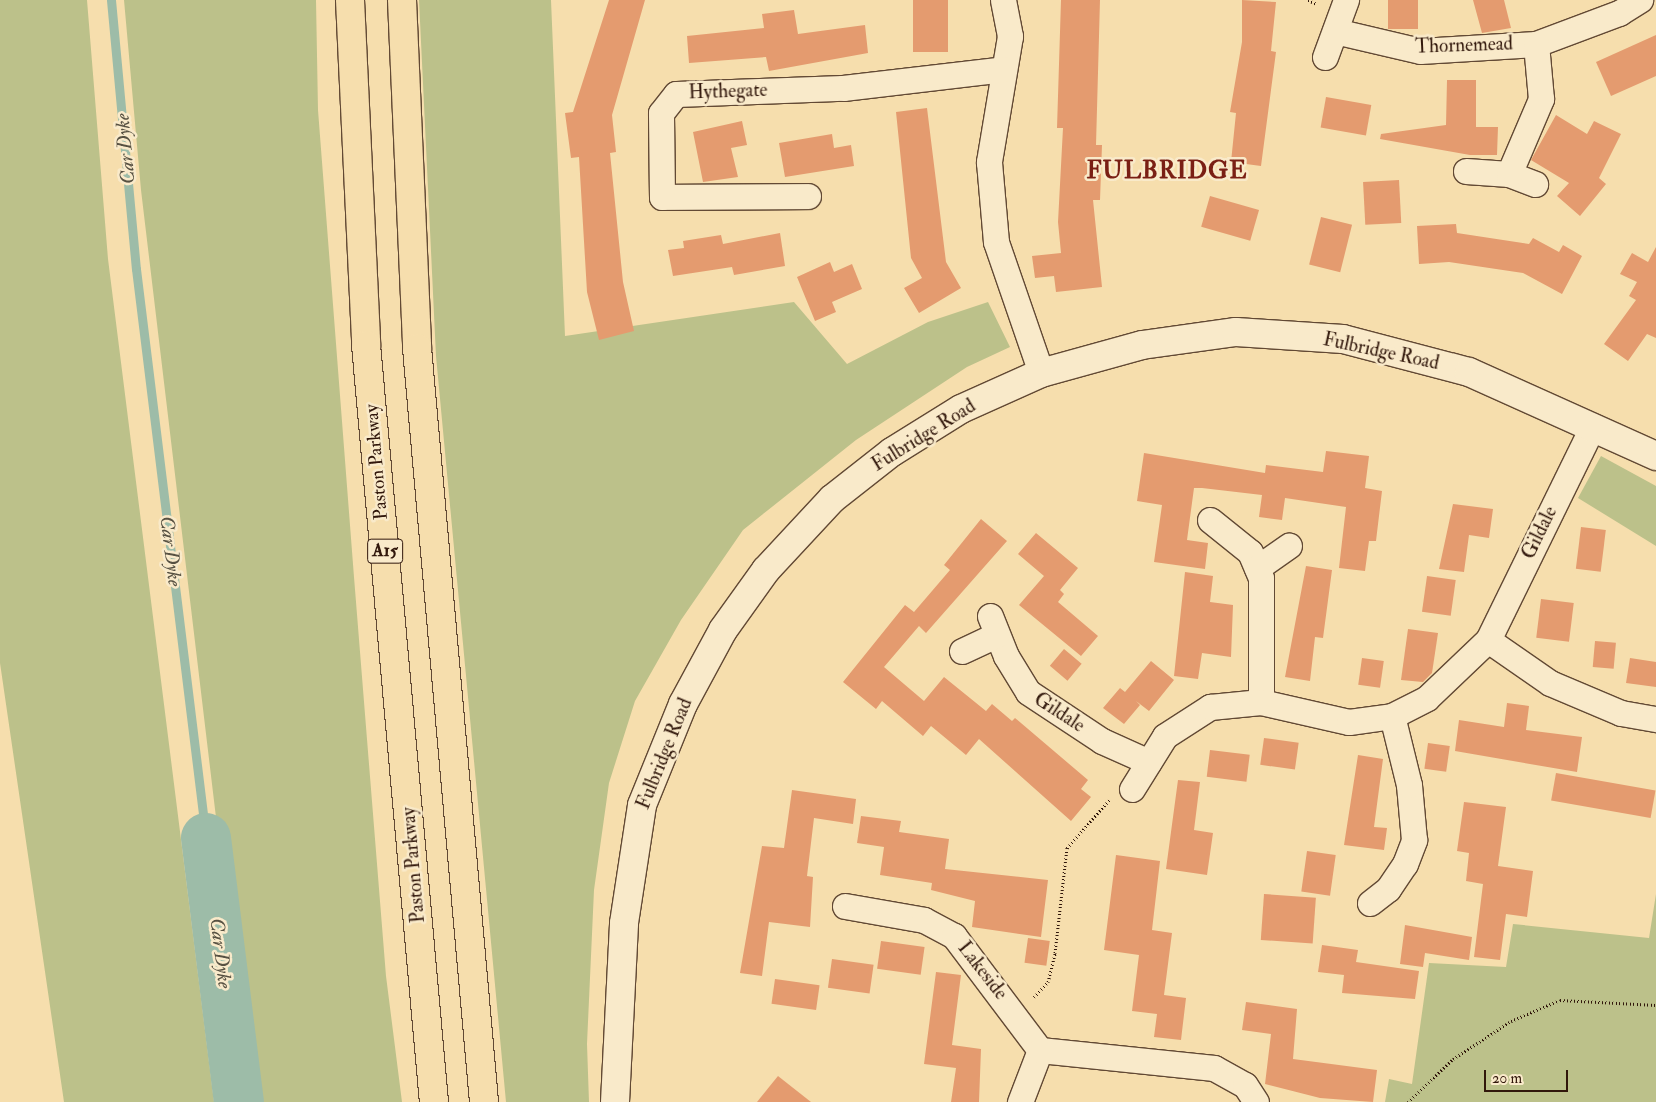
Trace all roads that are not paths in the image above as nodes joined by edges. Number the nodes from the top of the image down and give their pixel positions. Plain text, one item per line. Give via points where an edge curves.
1 (350, 0) edge
2 (402, 0) edge
3 (1003, 0) edge
4 (1346, 0) edge
5 (1640, 0) edge
6 (1335, 30) junction
7 (1536, 44) junction
8 (1325, 57) dead end
9 (1004, 69) junction
10 (1466, 171) dead end
11 (1509, 174) junction
12 (1535, 184) dead end
13 (808, 196) dead end
14 (1041, 373) junction
15 (1593, 426) junction
16 (1656, 456) edge
17 (1210, 520) dead end
18 (1289, 546) dead end
19 (1257, 568) junction
20 (1488, 640) junction
21 (962, 651) dead end
22 (1261, 702) junction
23 (1392, 716) junction
24 (1656, 719) edge
25 (1149, 762) junction
26 (1132, 789) road end
27 (1370, 903) dead end
28 (845, 906) dead end
29 (1040, 1050) junction
30 (434, 1102) edge
31 (484, 1102) edge
32 (615, 1102) edge
33 (1020, 1102) edge
34 (1256, 1102) edge

1 - 30 highway, Paston Parkway / A15 via 366,345
2 - 31 highway via 417,348
3 - 9 street via 1010,36
4 - 6 street
5 - 7 street, Thornemead via 1619,13
6 - 7 street, Thornemead via 1420,51
6 - 8 street
7 - 11 street, Thornemead via 1541,99
9 - 13 street, Hythegate via 843,88 676,94 661,113 662,197
9 - 14 street via 989,162 996,242
10 - 11 street
11 - 12 street
14 - 15 street, Fulbridge Road via 1142,345 1236,332 1343,339 1469,372
14 - 32 street, Fulbridge Road via 961,409 892,452 832,499 766,570 723,630 682,704 642,805 624,923
15 - 16 street, Fulbridge Road
15 - 20 street, Gildale
17 - 19 street via 1250,552
18 - 19 street
19 - 22 street via 1264,609
20 - 23 street, Gildale via 1427,698
20 - 24 street via 1550,683 1621,713
21 - 25 street, Gildale via 993,626 1028,692 1102,741
22 - 23 street, Gildale via 1349,722
22 - 25 street, Gildale via 1210,707 1165,736
23 - 27 street via 1409,785 1414,840 1388,889
25 - 26 street, Gildale
28 - 29 street, Lakeside via 924,920 954,936
29 - 33 street
29 - 34 street via 1214,1068 1245,1085

